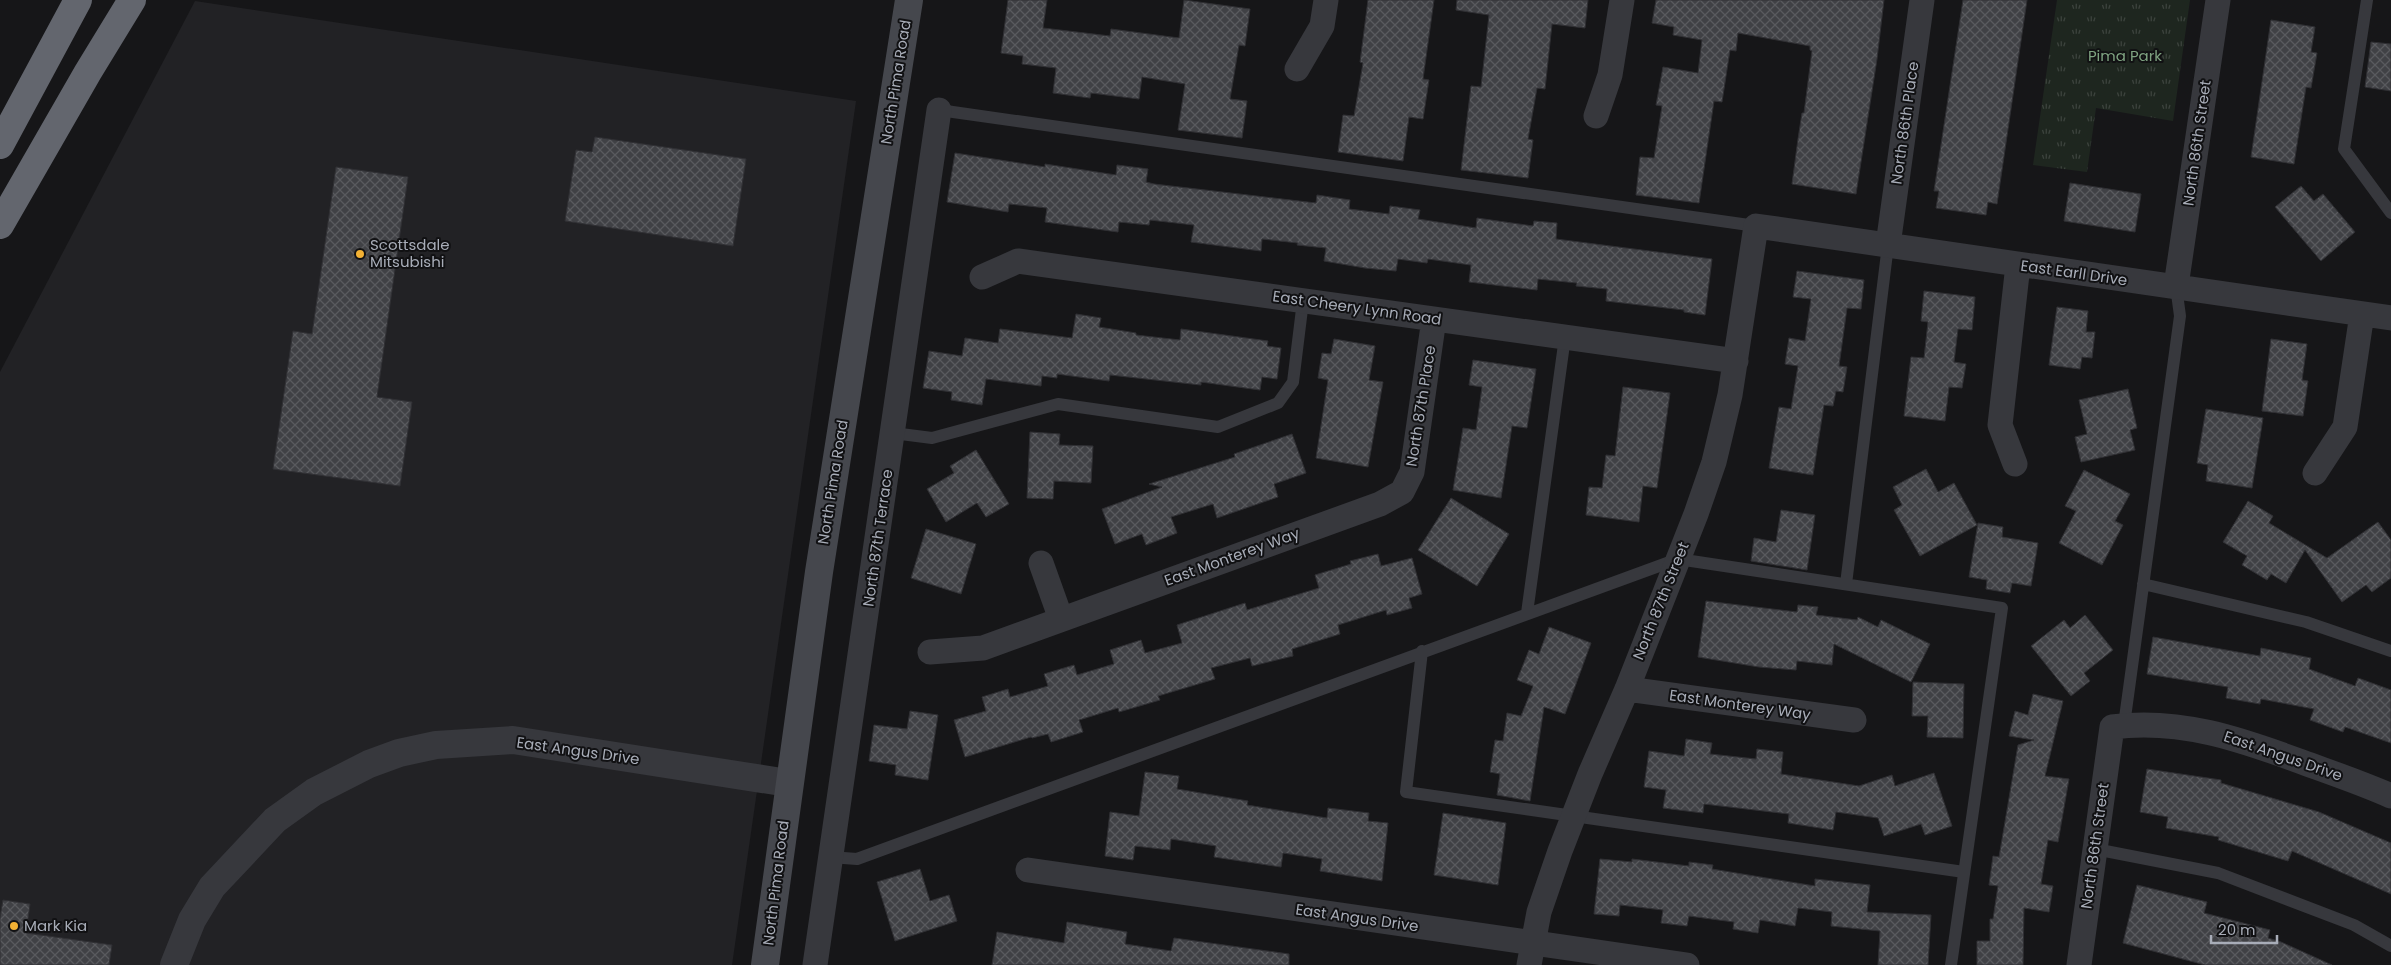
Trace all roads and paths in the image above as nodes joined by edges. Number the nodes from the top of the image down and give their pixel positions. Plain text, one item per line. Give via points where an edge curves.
1 (78, 0) edge
2 (132, 0) edge
3 (909, 0) edge
4 (1326, 0) edge
5 (1622, 0) edge
6 (1922, 0) edge
7 (2218, 0) edge
8 (2367, 0) edge
9 (1297, 69) dead end
10 (939, 110) joint
11 (1596, 116) dead end
12 (0, 145) edge
13 (2391, 213) edge
14 (0, 225) edge
15 (1756, 226) junction
16 (1888, 245) junction
17 (2018, 265) junction
18 (982, 276) dead end
19 (2176, 286) junction
20 (1304, 301) junction
21 (2362, 314) junction
22 (2391, 318) edge
23 (1434, 319) junction
24 (1565, 338) junction
25 (1736, 361) junction
26 (893, 433) junction
27 (2015, 464) dead end
28 (2315, 473) dead end
29 (1402, 492) joint
30 (1678, 559) junction
31 (1041, 564) dead end
32 (1846, 584) junction
33 (2143, 584) junction
34 (1527, 613) junction
35 (1061, 618) junction
36 (2391, 650) edge
37 (1422, 651) junction
38 (930, 652) dead end
39 (1627, 689) junction
40 (1854, 720) dead end
41 (2118, 726) junction
42 (788, 783) junction
43 (2391, 796) edge
44 (1573, 817) junction
45 (2095, 849) junction
46 (830, 857) junction
47 (1028, 870) dead end
48 (1964, 872) junction
49 (2391, 946) edge
50 (1531, 954) edge
51 (174, 965) edge
52 (765, 965) edge
53 (815, 965) edge
54 (1686, 965) edge
55 (1951, 965) edge
56 (2078, 965) edge

1 - 12 highway
2 - 14 highway
3 - 42 main road, North Pima Road
4 - 9 street via 1322,26
5 - 11 street via 1610,75
6 - 16 street, North 86th Place
7 - 19 street, North 86th Street
8 - 13 lane via 2344,149
10 - 15 lane
10 - 26 street, North 87th Terrace
15 - 16 street, East Earll Drive
15 - 25 street, North 87th Street
16 - 17 street, East Earll Drive
16 - 32 lane
17 - 19 street, East Earll Drive
17 - 27 street via 2000,425
18 - 20 street, East Cheery Lynn Road via 1018,260
19 - 21 street, East Earll Drive
19 - 33 lane via 2180,316
20 - 23 street, East Cheery Lynn Road
20 - 26 lane via 1293,382 1278,403 1218,427 1058,404 932,438
21 - 22 street, East Earll Drive
21 - 28 street via 2345,427
23 - 24 street, East Cheery Lynn Road
23 - 29 street, North 87th Place via 1412,472
24 - 25 street, East Cheery Lynn Road
24 - 34 lane
25 - 30 street, North 87th Street via 1714,462
26 - 46 street, North 87th Terrace
29 - 35 street, East Monterey Way via 1380,504
30 - 32 lane
30 - 34 lane
30 - 39 street, North 87th Street
31 - 35 street
32 - 48 lane via 2002,608
33 - 36 lane via 2306,622
33 - 41 lane
34 - 37 lane
35 - 38 street, East Monterey Way via 983,648
37 - 44 lane via 1406,792
37 - 46 lane via 857,860
39 - 40 street, East Monterey Way
39 - 44 street, North 87th Street
41 - 43 street, East Angus Drive via 2160,723 2237,738
41 - 45 street, North 86th Street
42 - 51 street, East Angus Drive via 513,740 436,745 399,753 369,764 314,792 276,820 212,886 192,920
42 - 52 main road, North Pima Road
44 - 48 lane
44 - 50 street, North 87th Street via 1539,912
45 - 49 lane via 2218,873 2354,925
45 - 56 street, North 86th Street
46 - 53 street, North 87th Terrace
47 - 50 street, East Angus Drive
48 - 55 lane
50 - 54 street, East Angus Drive

